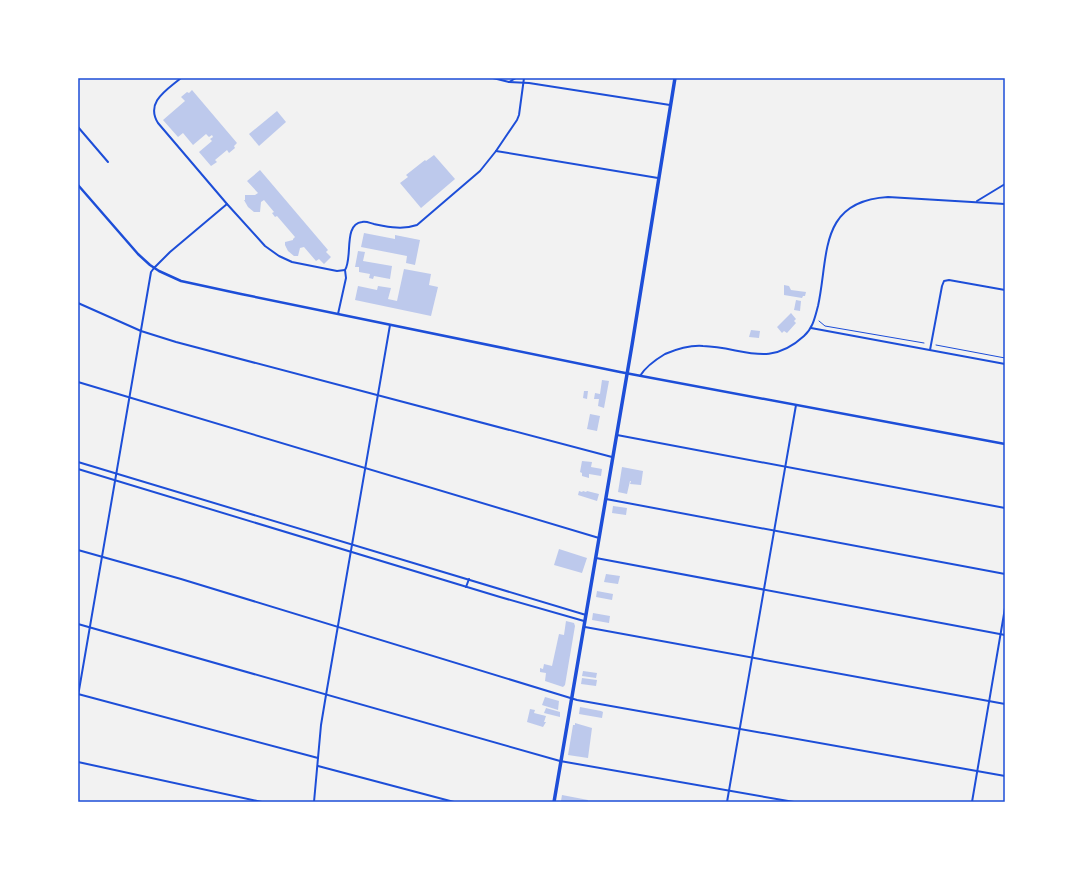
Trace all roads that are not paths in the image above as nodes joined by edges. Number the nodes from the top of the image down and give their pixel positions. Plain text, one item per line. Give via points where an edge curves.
1 (181, 78) edge
2 (493, 78) edge
3 (516, 78) edge
4 (524, 78) edge
5 (675, 78) edge
6 (509, 82) junction
7 (524, 83) junction
8 (671, 105) junction
9 (78, 127) edge
10 (496, 151) junction
11 (108, 162) dead end
12 (659, 178) junction
13 (1005, 184) edge
14 (78, 185) edge
15 (976, 202) junction
16 (227, 204) junction
17 (1005, 204) edge
18 (154, 268) junction
19 (345, 270) junction
20 (1005, 290) edge
21 (78, 303) edge
22 (338, 314) junction
23 (390, 325) junction
24 (811, 328) junction
25 (141, 331) junction
26 (930, 350) junction
27 (1005, 364) edge
28 (628, 373) junction
29 (640, 376) junction
30 (78, 382) edge
31 (378, 395) junction
32 (130, 398) junction
33 (796, 404) junction
34 (617, 435) junction
35 (1005, 444) edge
36 (613, 457) junction
37 (78, 462) edge
38 (785, 467) junction
39 (365, 468) junction
40 (78, 469) edge
41 (116, 473) junction
42 (115, 480) junction
43 (606, 499) junction
44 (1005, 508) edge
45 (235, 509) junction
46 (233, 516) junction
47 (774, 530) junction
48 (599, 538) junction
49 (352, 544) junction
50 (78, 550) edge
51 (350, 551) junction
52 (103, 557) junction
53 (596, 558) junction
54 (1005, 574) edge
55 (469, 579) junction
56 (466, 587) junction
57 (764, 589) junction
58 (1005, 608) edge
59 (586, 615) junction
60 (584, 622) junction
61 (78, 624) edge
62 (90, 627) junction
63 (584, 627) junction
64 (338, 628) junction
65 (1001, 634) junction
66 (1005, 635) edge
67 (753, 657) junction
68 (78, 695) edge
69 (326, 695) junction
70 (571, 698) junction
71 (989, 701) junction
72 (1005, 704) edge
73 (740, 728) junction
74 (318, 758) junction
75 (560, 761) junction
76 (78, 762) edge
77 (318, 766) junction
78 (977, 771) junction
79 (1005, 776) edge
80 (729, 790) junction
81 (262, 802) edge
82 (314, 802) edge
83 (454, 802) edge
84 (554, 802) edge
85 (727, 802) edge
86 (794, 802) edge
87 (972, 802) edge

1 - 16 street via 157,100 154,105 155,118
2 - 6 street
3 - 6 street
4 - 7 street
5 - 8 main road
6 - 7 street
7 - 8 street
7 - 10 street via 518,117
8 - 12 main road
9 - 11 street
10 - 12 street
10 - 19 street via 472,178 416,225 400,228 364,222 355,224 351,230
12 - 28 main road
13 - 15 street
14 - 18 street via 138,254
15 - 17 street
15 - 24 street via 888,197 865,200 851,207 830,233 819,302
16 - 18 street
16 - 19 street via 259,241 279,256 300,264 337,271
18 - 22 street via 193,284
18 - 25 street
19 - 22 street via 346,278
20 - 26 street via 944,281
21 - 25 street
22 - 23 street
23 - 28 street
23 - 31 street
24 - 26 street
24 - 29 street via 806,335 788,348 772,353 755,354 704,346 678,349 649,364
25 - 31 street
25 - 32 street
26 - 27 street
28 - 29 street
28 - 34 main road
29 - 33 street
30 - 32 street
31 - 36 street
31 - 39 street
32 - 39 street
32 - 41 street
33 - 35 street
33 - 38 street
34 - 36 main road
34 - 38 street
36 - 43 main road
37 - 41 street
38 - 44 street
38 - 47 street
39 - 48 street
39 - 49 street
40 - 42 street
41 - 42 street
41 - 45 street
42 - 46 street
42 - 52 street
43 - 47 street
43 - 48 main road
45 - 46 street
45 - 49 street
46 - 51 street
47 - 54 street
47 - 57 street
48 - 53 main road
49 - 51 street
49 - 55 street
50 - 52 street
51 - 56 street
51 - 64 street
52 - 62 street
52 - 64 street
53 - 57 street
53 - 59 main road
55 - 56 street
55 - 59 street
56 - 60 street
57 - 65 street
57 - 67 street
58 - 65 street
59 - 60 main road
60 - 63 main road
61 - 62 street
62 - 68 street
62 - 69 street
63 - 67 street
63 - 70 main road
64 - 69 street
64 - 70 street
65 - 66 street
65 - 71 street
67 - 71 street
67 - 73 street
68 - 74 street
69 - 74 street
69 - 75 street
70 - 73 street
70 - 75 main road
71 - 72 street
71 - 78 street
73 - 78 street
73 - 80 street
74 - 77 street
75 - 80 street
75 - 84 main road
76 - 81 street
77 - 82 street
77 - 83 street
78 - 79 street
78 - 87 street
80 - 85 street
80 - 86 street

